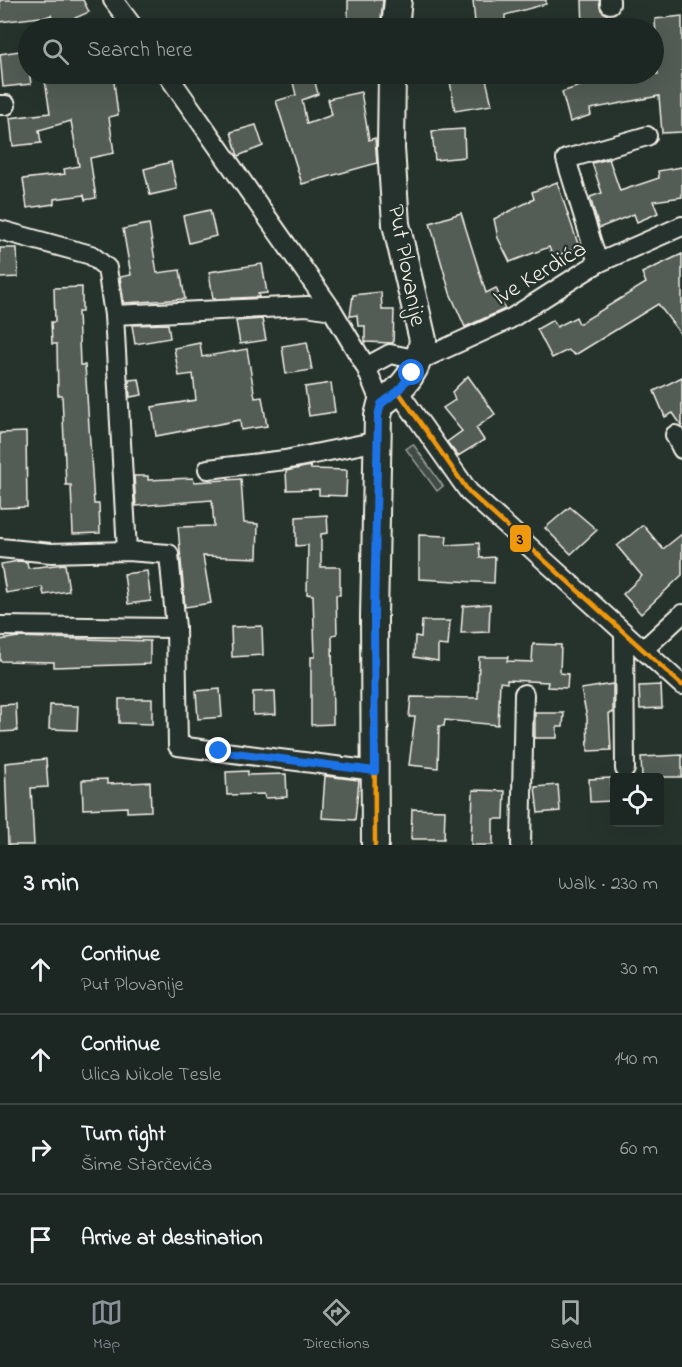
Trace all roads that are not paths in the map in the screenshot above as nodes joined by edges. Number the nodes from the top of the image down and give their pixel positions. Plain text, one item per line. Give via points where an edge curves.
1 (113, 0) edge
2 (398, 0) edge
3 (126, 18) edge
4 (396, 18) edge
5 (174, 84) edge
6 (392, 84) edge
7 (647, 136) dead end
8 (682, 226) edge
9 (0, 230) edge
10 (598, 263) junction
11 (332, 310) junction
12 (114, 315) junction
13 (420, 360) junction
14 (366, 367) junction
15 (390, 397) junction
16 (378, 441) junction
17 (208, 469) dead end
18 (0, 548) edge
19 (127, 551) junction
20 (682, 614) edge
21 (0, 626) edge
22 (176, 628) junction
23 (624, 633) junction
24 (643, 650) junction
25 (682, 685) edge
26 (524, 694) dead end
27 (625, 769) dead end
28 (375, 771) junction
29 (375, 845) edge
30 (522, 845) edge

1 - 3 street
2 - 4 street
5 - 11 street
6 - 13 street, Put Plovanije via 396,224 423,340
7 - 10 street via 566,159
8 - 10 street, Ive Kerdića
9 - 12 street via 91,255 107,268
10 - 13 street, Ive Kerdića via 510,320
11 - 12 street via 307,306
11 - 14 street
12 - 19 street
13 - 14 street via 390,354
13 - 15 street, Put Plovanije
14 - 15 street
15 - 16 street, Put Plovanije via 378,416
15 - 23 street via 469,492
16 - 17 street via 285,460
16 - 28 street, Put Plovanije
18 - 19 street via 51,553
19 - 22 street via 169,554
20 - 24 street
21 - 22 street
22 - 28 street via 178,746
23 - 24 street
23 - 27 street
24 - 25 street
26 - 30 street
28 - 29 street, Put Plovanije

